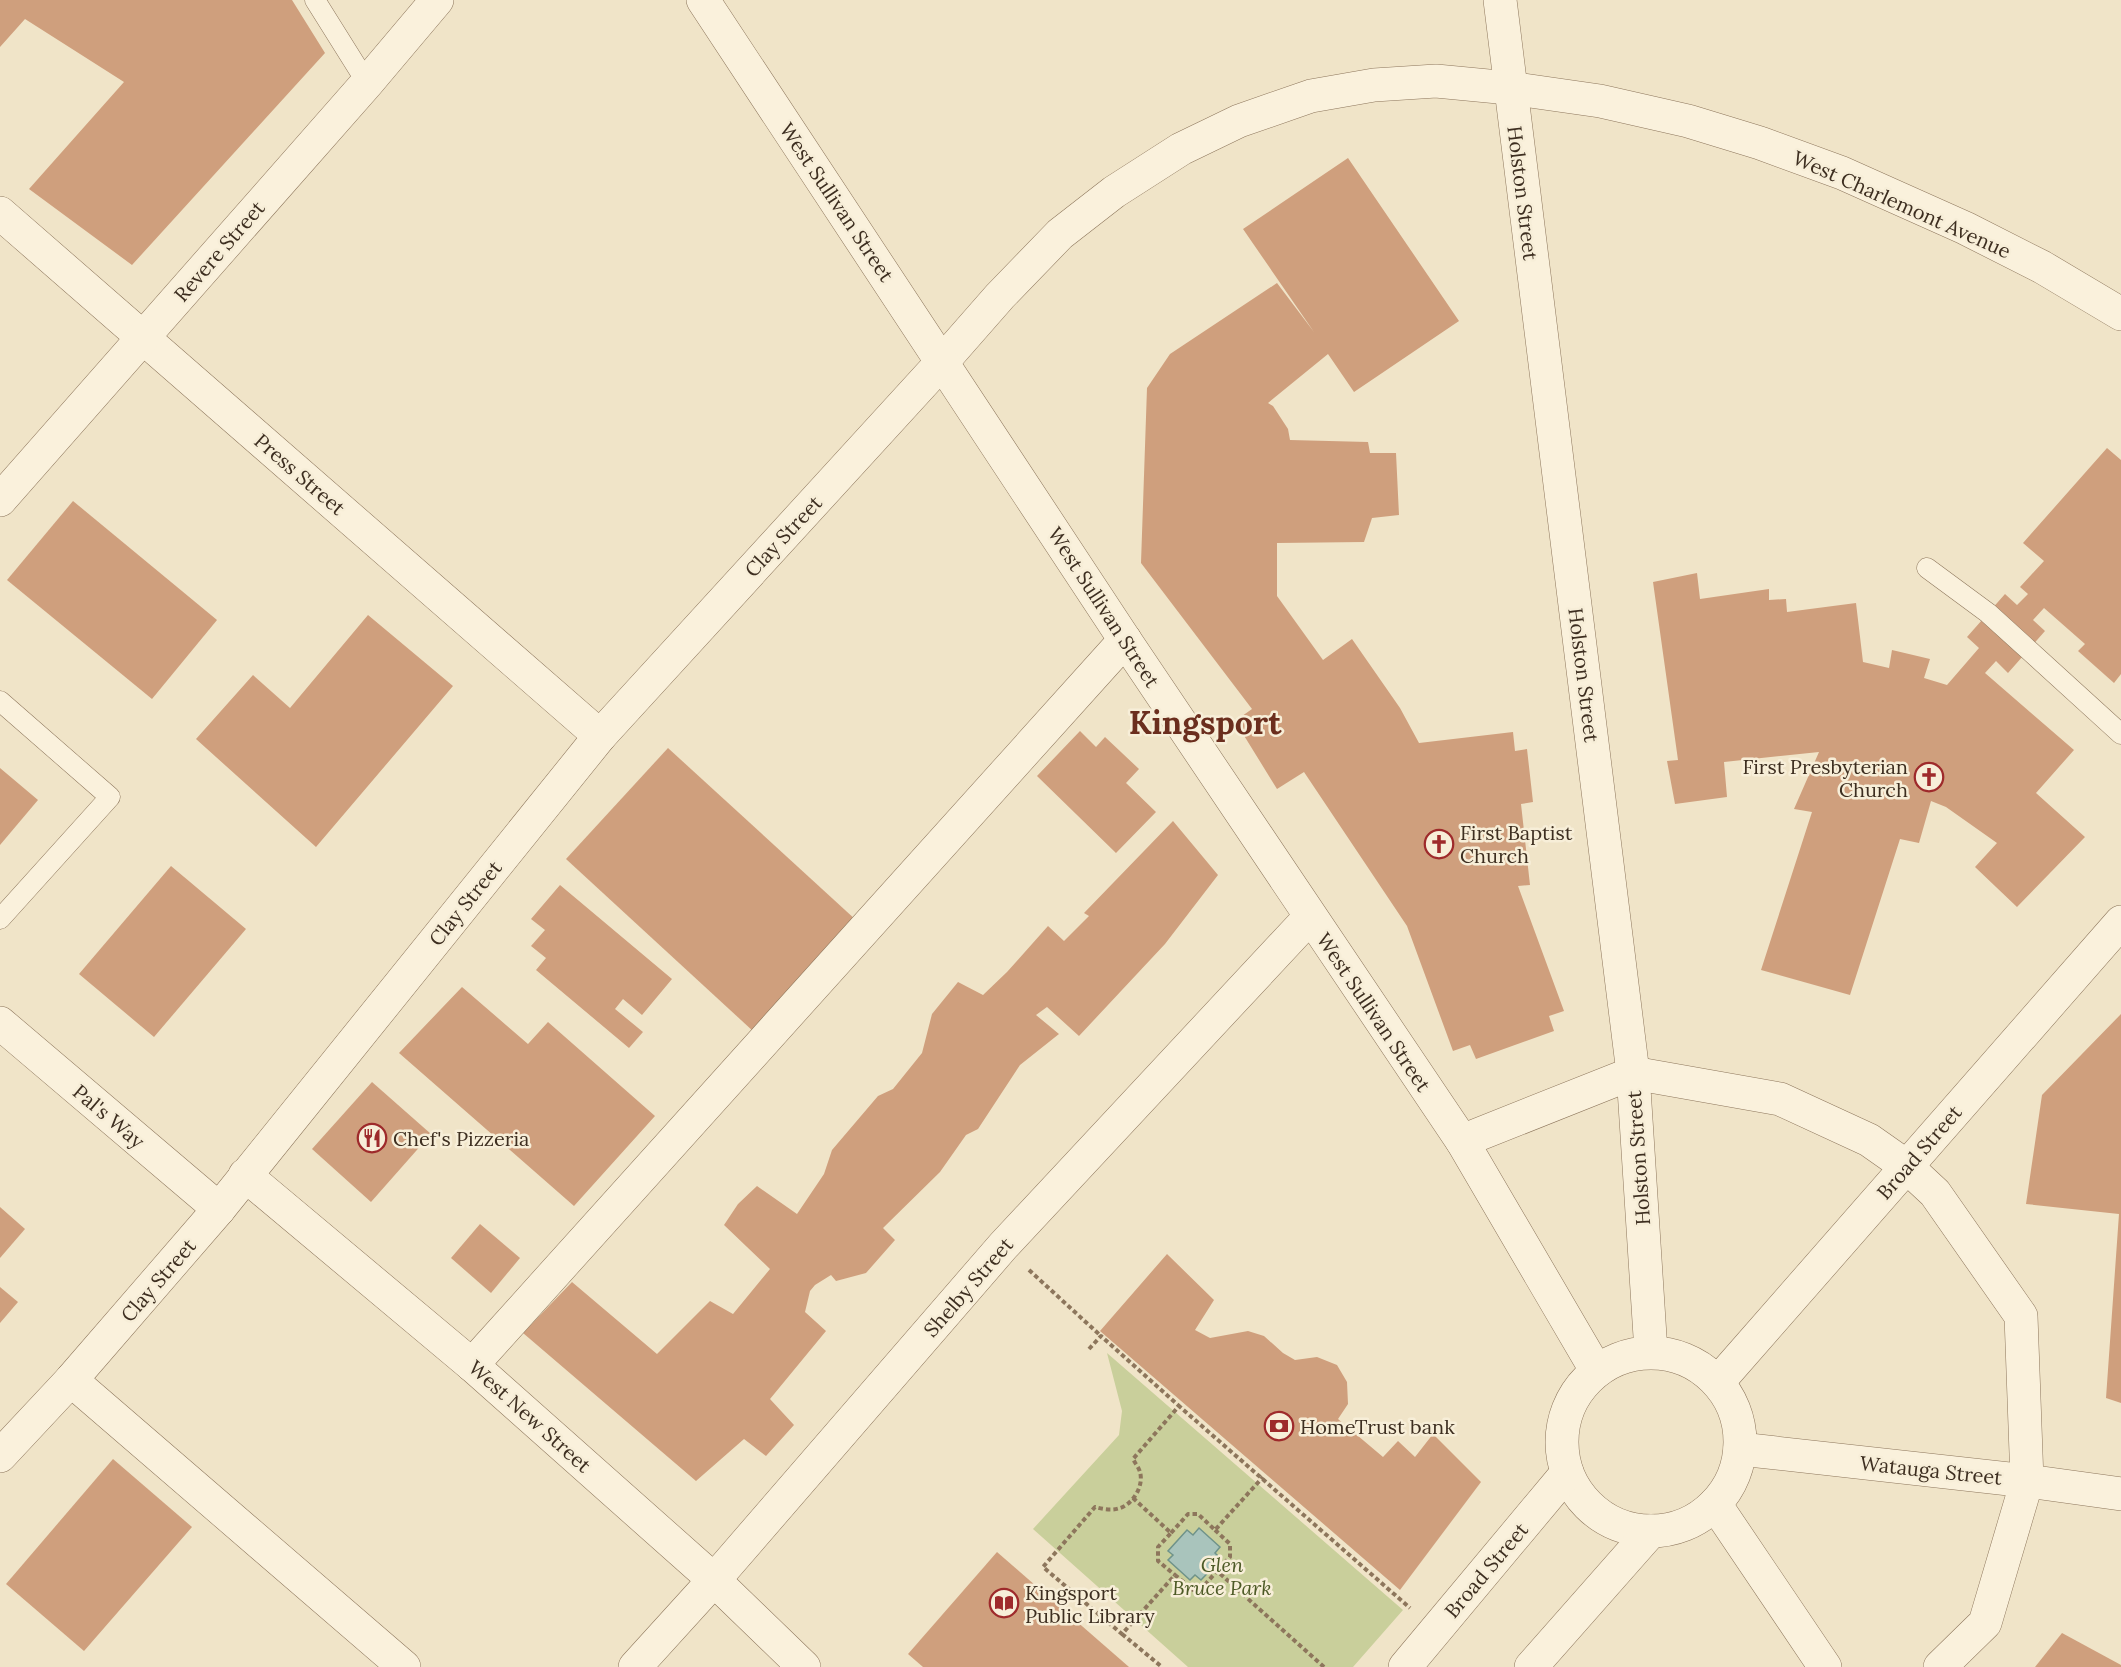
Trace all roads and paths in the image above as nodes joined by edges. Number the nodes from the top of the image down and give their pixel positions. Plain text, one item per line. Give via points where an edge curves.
1 (315, 0) edge
2 (437, 0) edge
3 (703, 0) edge
4 (1500, 0) edge
5 (367, 83) junction
6 (1509, 88) junction
7 (0, 213) edge
8 (2121, 314) edge
9 (143, 337) junction
10 (943, 361) junction
11 (0, 500) edge
12 (1927, 568) dead end
13 (1125, 640) junction
14 (0, 701) edge
15 (2121, 734) edge
16 (600, 735) junction
17 (1310, 917) junction
18 (0, 919) edge
19 (2121, 922) edge
20 (0, 1023) edge
21 (1633, 1073) junction
22 (1462, 1141) junction
23 (1906, 1166) junction
24 (245, 1175) junction
25 (219, 1209) junction
26 (1003, 1246) junction
27 (1101, 1336) junction
28 (1089, 1349) dead end
29 (1651, 1352) junction
30 (472, 1365) junction
31 (1596, 1370) junction
32 (71, 1380) junction
33 (1718, 1382) junction
34 (1179, 1406) junction
35 (1740, 1449) junction
36 (0, 1456) edge
37 (1567, 1473) junction
38 (1263, 1477) junction
39 (2027, 1481) junction
40 (2121, 1494) edge
41 (1133, 1498) junction
42 (1715, 1504) junction
43 (1215, 1530) junction
44 (1651, 1531) junction
45 (1171, 1533) junction
46 (1217, 1571) junction
47 (1174, 1575) junction
48 (714, 1580) junction
49 (1412, 1609) dead end
50 (1122, 1634) junction
51 (404, 1667) edge
52 (635, 1667) edge
53 (804, 1667) edge
54 (1162, 1667) edge
55 (1324, 1667) edge
56 (1405, 1667) edge
57 (1531, 1667) edge
58 (1825, 1667) edge
59 (1940, 1667) edge

1 - 5 lane
2 - 5 street, Revere Street
3 - 10 street, West Sullivan Street
4 - 6 street, Holston Street
5 - 9 street, Revere Street
6 - 8 street, West Charlemont Avenue via 1600,100 1761,143 1842,173 1984,237
6 - 10 street, West Charlemont Avenue via 1436,81 1374,85 1311,96 1239,121 1180,148 1060,234
6 - 21 street, Holston Street
7 - 9 street, Press Street
9 - 11 street, Revere Street
9 - 16 street, Press Street
10 - 13 street, West Sullivan Street
10 - 16 street, Clay Street
12 - 15 lane via 1988,614
13 - 17 street, West Sullivan Street
13 - 30 street
14 - 18 lane via 110,797
16 - 24 street, Clay Street
17 - 22 street, West Sullivan Street
17 - 26 street, Shelby Street
19 - 23 street, Broad Street
20 - 25 street, Pal's Way
21 - 22 street
21 - 23 street via 1780,1099 1869,1140
21 - 29 street, Holston Street
22 - 31 street, West Sullivan Street
23 - 33 street, Broad Street
23 - 39 street via 1935,1193 2021,1316
24 - 25 street, Clay Street
24 - 30 street, West New Street
25 - 32 street, Clay Street
26 - 27 path
26 - 48 street, Shelby Street
27 - 28 path
27 - 34 path
29 - 31 street via 1622,1357
29 - 33 street via 1676,1356 1698,1366
30 - 48 street, West New Street
31 - 37 street via 1576,1391 1564,1417 1561,1445
32 - 36 street, Clay Street
32 - 51 street
33 - 35 street via 1739,1425
34 - 38 path
34 - 41 path via 1133,1459 1141,1473 1140,1489
35 - 39 street, Watauga Street
35 - 42 street via 1728,1487
37 - 44 street via 1580,1497 1600,1515 1624,1527
37 - 56 street, Broad Street
38 - 43 path
38 - 49 path
39 - 40 street, Watauga Street
39 - 59 street via 1985,1623
41 - 45 path
41 - 50 path via 1120,1508 1095,1507 1043,1567
42 - 44 street via 1686,1523
42 - 58 street
43 - 45 path via 1198,1514 1188,1514
43 - 46 path via 1230,1544 1230,1557
44 - 57 street
45 - 47 path via 1158,1547 1158,1561
46 - 47 path via 1202,1588 1192,1590
46 - 55 path
47 - 50 path
48 - 52 street, Shelby Street
48 - 53 street, West New Street
50 - 54 path

